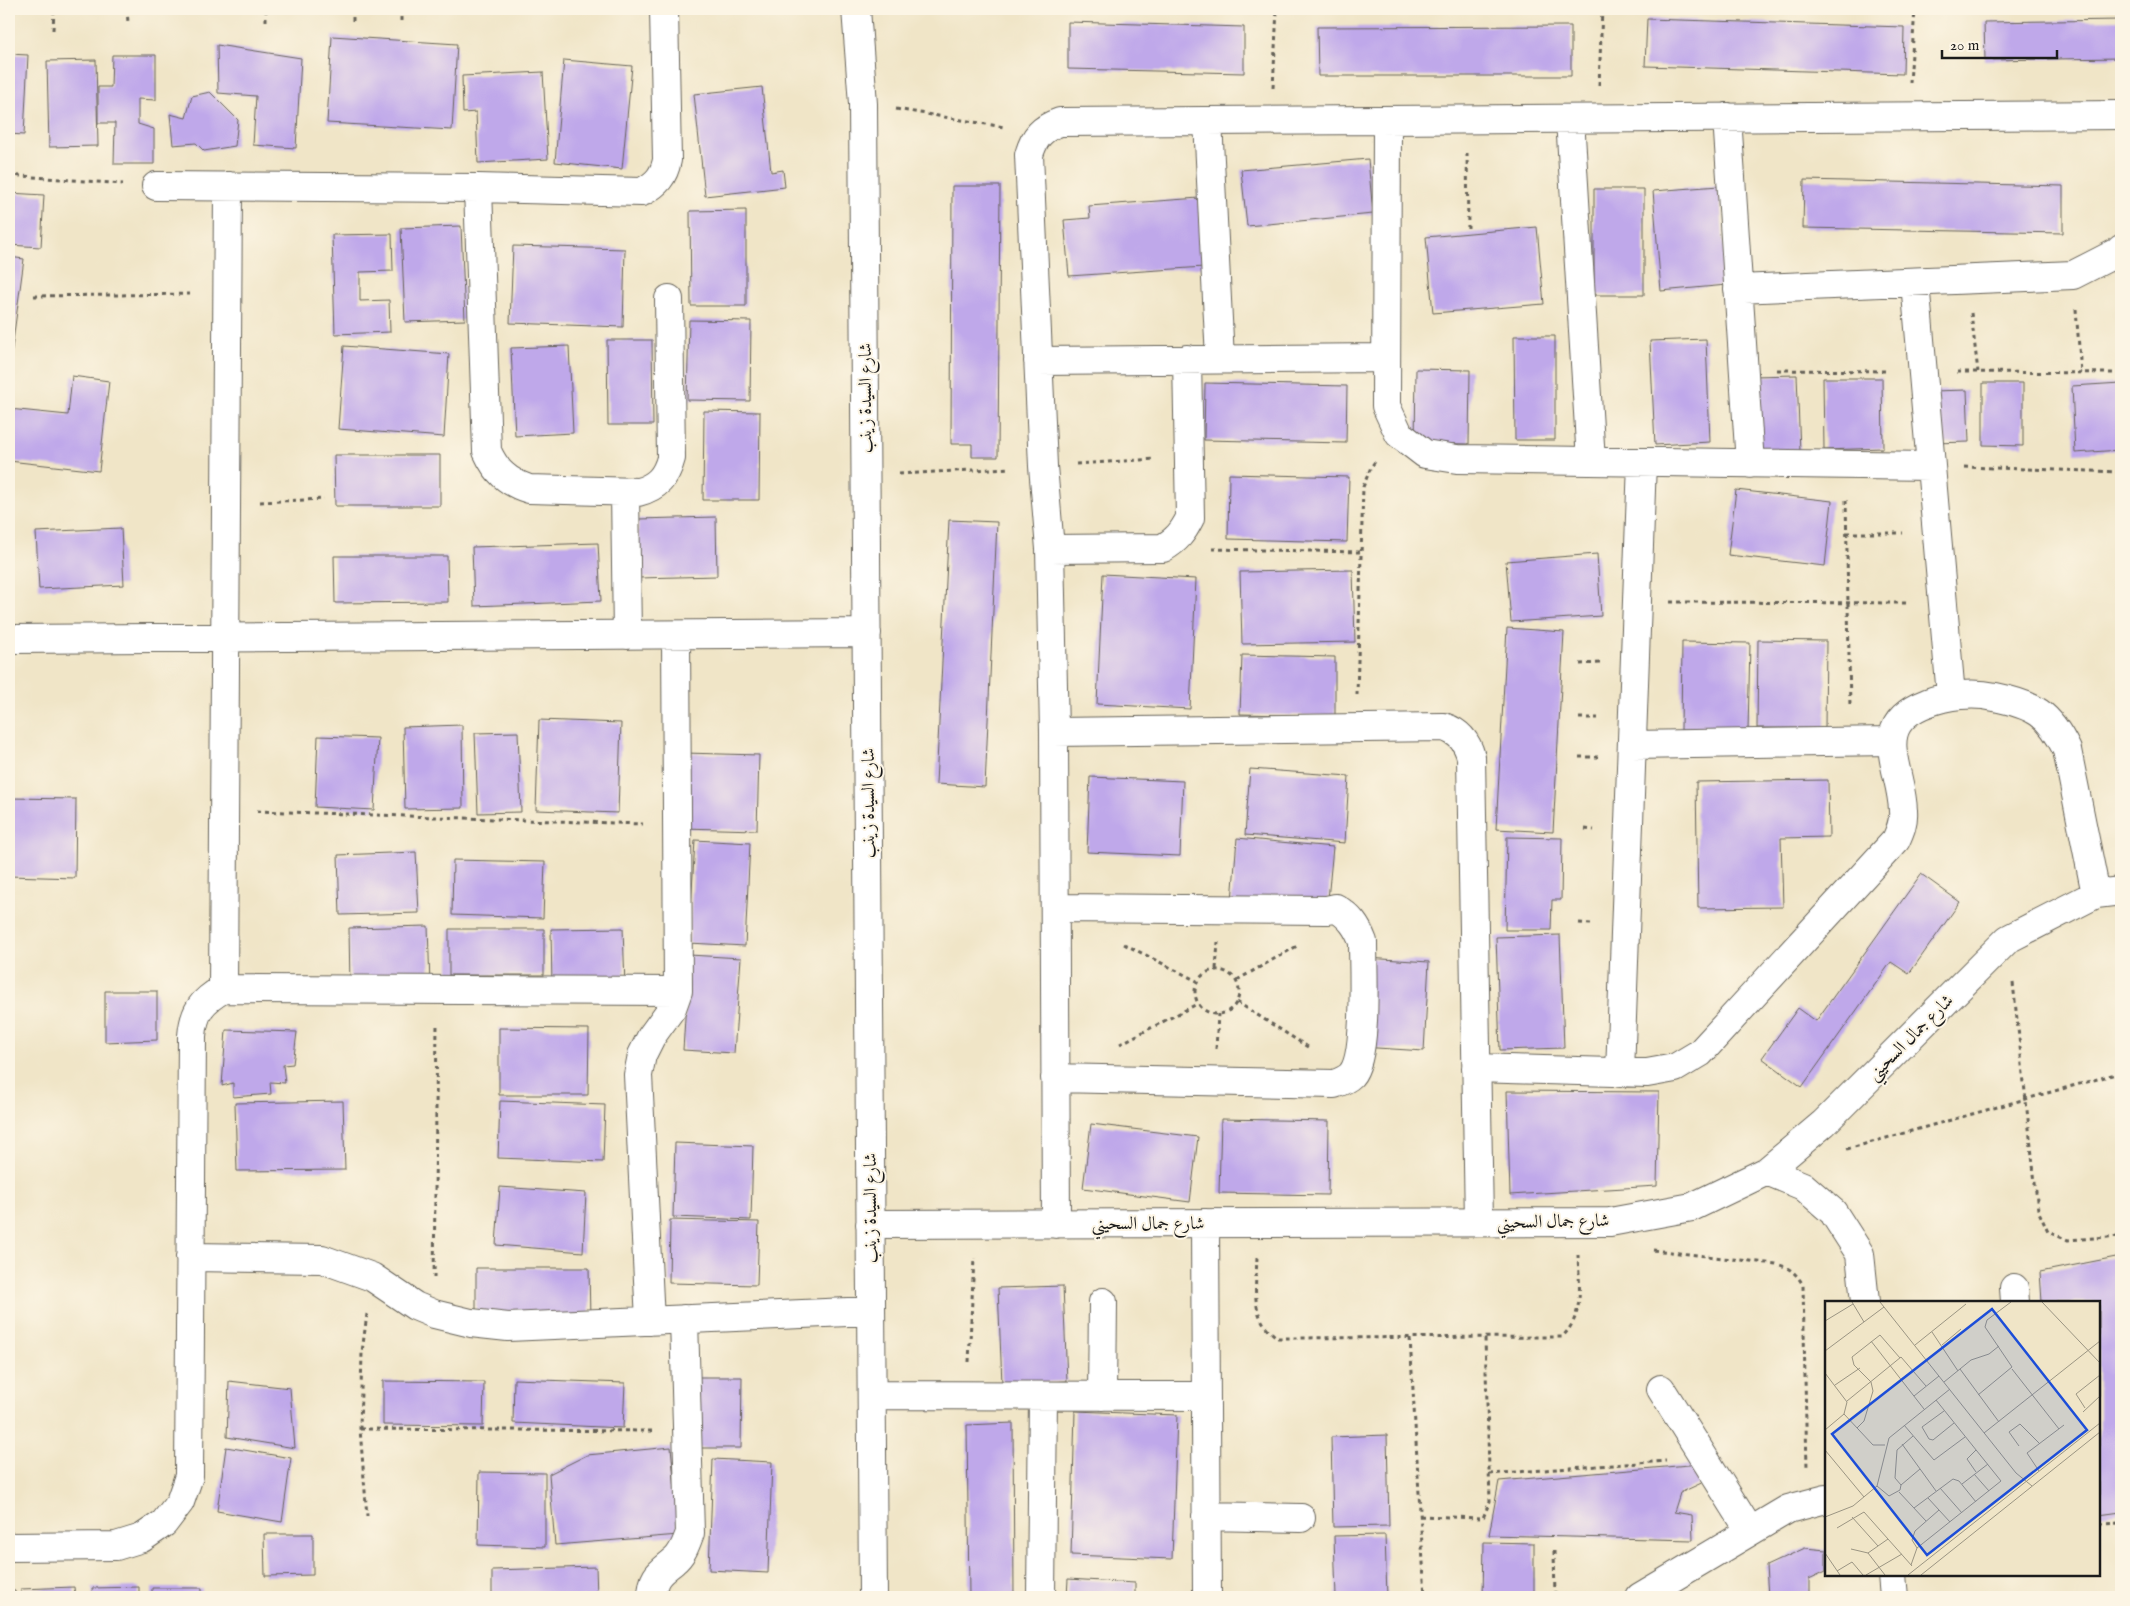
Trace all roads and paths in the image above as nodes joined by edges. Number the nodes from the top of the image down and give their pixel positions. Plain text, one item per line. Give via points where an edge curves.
1 (54, 9) edge
2 (127, 9) edge
3 (266, 9) edge
4 (353, 9) edge
5 (401, 9) edge
6 (664, 9) edge
7 (856, 9) edge
8 (1277, 9) edge
9 (1602, 9) edge
10 (1915, 9) edge
11 (266, 20) dead end
12 (353, 22) dead end
13 (128, 23) dead end
14 (401, 25) dead end
15 (53, 30) dead end
16 (863, 104) junction
17 (2121, 115) edge
18 (1908, 116) junction
19 (1727, 117) junction
20 (1597, 118) junction
21 (1467, 119) junction
22 (1570, 119) junction
23 (1386, 120) junction
24 (1272, 121) junction
25 (1208, 122) junction
26 (1039, 133) junction
27 (9, 176) edge
28 (156, 186) joint
29 (228, 186) junction
30 (478, 188) junction
31 (1468, 228) dead end
32 (2121, 249) edge
33 (2073, 275) junction
34 (1967, 280) junction
35 (1914, 282) junction
36 (1738, 289) junction
37 (227, 294) junction
38 (34, 296) dead end
39 (669, 299) dead end
40 (1384, 358) junction
41 (1187, 359) junction
42 (1220, 359) junction
43 (1038, 361) junction
44 (1978, 372) dead end
45 (2081, 373) dead end
46 (1399, 434) junction
47 (1591, 461) junction
48 (1642, 462) junction
49 (1750, 464) junction
50 (1845, 465) junction
51 (1931, 466) junction
52 (2121, 472) edge
53 (625, 492) junction
54 (324, 499) dead end
55 (227, 504) junction
56 (1846, 533) junction
57 (1937, 534) junction
58 (1163, 548) junction
59 (1050, 549) junction
60 (1361, 552) junction
61 (1637, 602) junction
62 (1848, 603) junction
63 (1943, 603) junction
64 (867, 633) junction
65 (627, 635) junction
66 (676, 635) junction
67 (226, 637) junction
68 (9, 639) edge
69 (1951, 696) junction
70 (1356, 728) junction
71 (1054, 732) junction
72 (1850, 741) junction
73 (1891, 741) junction
74 (1632, 745) junction
75 (225, 810) junction
76 (676, 825) junction
77 (2109, 893) edge
78 (1055, 908) junction
79 (1348, 916) junction
80 (2008, 939) junction
81 (1236, 980) junction
82 (223, 989) junction
83 (437, 989) junction
84 (678, 991) junction
85 (1237, 1002) junction
86 (1198, 1004) junction
87 (1114, 1047) dead end
88 (2121, 1062) edge
89 (1476, 1068) junction
90 (1620, 1072) junction
91 (2119, 1073) junction
92 (1351, 1075) junction
93 (1055, 1078) junction
94 (2121, 1082) edge
95 (2026, 1100) junction
96 (1844, 1150) dead end
97 (1767, 1171) junction
98 (1479, 1222) junction
99 (1578, 1222) junction
100 (1610, 1222) junction
101 (1205, 1223) junction
102 (1257, 1223) junction
103 (870, 1224) junction
104 (975, 1224) junction
105 (1056, 1224) junction
106 (2121, 1236) edge
107 (190, 1257) junction
108 (372, 1277) junction
109 (1864, 1301) edge
110 (1103, 1302) dead end
111 (871, 1311) junction
112 (434, 1314) junction
113 (684, 1319) junction
114 (650, 1321) junction
115 (1410, 1338) junction
116 (1485, 1338) junction
117 (1661, 1389) dead end
118 (872, 1395) junction
119 (968, 1395) junction
120 (1043, 1396) junction
121 (1102, 1396) junction
122 (1206, 1396) junction
123 (360, 1429) junction
124 (687, 1431) junction
125 (1704, 1458) junction
126 (1490, 1474) junction
127 (1825, 1499) edge
128 (1788, 1509) junction
129 (367, 1516) dead end
130 (1206, 1516) junction
131 (1420, 1516) junction
132 (1301, 1518) dead end
133 (2121, 1523) edge
134 (2100, 1524) edge
135 (1750, 1531) junction
136 (9, 1547) edge
137 (1554, 1551) dead end
138 (1892, 1576) edge
139 (652, 1597) edge
140 (873, 1597) edge
141 (1041, 1597) edge
142 (1207, 1597) edge
143 (1424, 1597) edge
144 (1555, 1597) edge
145 (1640, 1597) edge
146 (1894, 1597) edge

1 - 15 path
2 - 13 path
3 - 11 path
4 - 12 path
5 - 14 path
6 - 30 street via 667,160 665,170 656,183 642,192
7 - 16 street, شارع السيدة زينب
8 - 24 path
9 - 20 path
10 - 18 path
16 - 26 path
16 - 64 street, شارع السيدة زينب
17 - 18 street
18 - 19 street
19 - 20 street
19 - 36 street
20 - 22 street
21 - 22 street
21 - 23 street
21 - 31 path
22 - 47 street
23 - 24 street
23 - 40 street
24 - 25 street
25 - 26 street via 1060,122
25 - 42 street
26 - 43 street via 1029,155
27 - 28 path
28 - 29 street
29 - 30 street
29 - 37 street
30 - 53 street via 487,451 493,464 514,484 529,489
32 - 33 street
33 - 34 street
33 - 45 path
34 - 35 street
34 - 44 path
35 - 36 street
35 - 51 street
36 - 49 street
37 - 38 path
37 - 55 street
39 - 53 street via 671,458 668,470 650,488
40 - 42 street
40 - 46 street via 1386,406
41 - 42 street
41 - 43 street
41 - 58 street via 1190,518 1184,531
43 - 59 street
46 - 47 street via 1425,454 1456,460
46 - 60 path via 1371,467 1364,487
47 - 48 street
48 - 49 street
48 - 61 street
49 - 50 street
50 - 51 street
50 - 56 path
51 - 52 path
51 - 57 street
53 - 65 street
54 - 55 path
55 - 67 street
56 - 57 path
56 - 62 path
57 - 63 street
58 - 59 street
58 - 60 path
59 - 71 street
60 - 70 path
61 - 62 path
61 - 74 street
62 - 63 path
62 - 72 path
63 - 69 street
64 - 66 street
64 - 103 street, شارع السيدة زينب
65 - 66 street
65 - 67 street
66 - 76 street
67 - 68 street
67 - 75 street
69 - 73 street via 1913,708 1903,716
69 - 77 street via 1987,695 2022,702 2057,730 2067,750
70 - 71 street
70 - 89 street via 1444,727 1454,730 1469,747
71 - 78 street
72 - 73 street
72 - 74 street
73 - 90 street via 1903,811 1902,826 1887,852 1700,1053 1675,1068 1647,1073
74 - 90 street
75 - 76 path
75 - 82 street
76 - 84 street
77 - 80 street, شارع جمال السحيني
78 - 79 street via 1336,908
78 - 93 street
79 - 81 path
79 - 92 street via 1358,928 1363,942 1361,1047
80 - 95 path
80 - 97 street, شارع جمال السحيني via 1824,1123
81 - 85 path via 1240,991
81 - 86 path via 1228,972 1216,969 1205,972 1197,981 1194,992
82 - 83 street
82 - 107 street via 210,996 193,1020
83 - 84 street
83 - 112 path
84 - 114 street via 672,1008 642,1055 638,1075
85 - 86 path via 1229,1011 1218,1014 1207,1012
85 - 92 path
86 - 87 path
88 - 91 path
89 - 90 street
89 - 98 street
91 - 94 path
91 - 95 path
92 - 93 street via 1334,1084
93 - 105 street
95 - 96 path
95 - 106 path via 2038,1210 2048,1232 2068,1240
97 - 100 street, شارع جمال السحيني via 1692,1207
97 - 109 street via 1803,1186 1833,1212 1860,1254
98 - 99 street, شارع جمال السحيني
98 - 102 street, شارع جمال السحيني
99 - 100 street, شارع جمال السحيني
99 - 116 path via 1579,1304 1571,1328 1562,1337
100 - 128 path via 1617,1232 1648,1250 1776,1264 1799,1277 1803,1285 1807,1470 1805,1484
101 - 102 street, شارع جمال السحيني
101 - 105 street, شارع جمال السحيني
101 - 122 street
102 - 115 path via 1256,1309 1268,1331 1278,1338
103 - 104 street, شارع جمال السحيني
103 - 111 street, شارع السيدة زينب
104 - 105 street, شارع جمال السحيني
104 - 119 path
107 - 108 street via 322,1259
107 - 136 street via 189,1476 180,1502 164,1524 142,1538 116,1546
108 - 112 street
108 - 123 path via 362,1352
110 - 121 street
111 - 113 street
111 - 118 street, شارع السيدة زينب
112 - 114 street via 508,1327
113 - 114 street
113 - 124 street
115 - 116 path
115 - 131 path
116 - 126 path
117 - 125 street
118 - 119 street
118 - 140 street, شارع السيدة زينب
119 - 120 street
120 - 121 street
120 - 141 street
121 - 122 street
122 - 130 street
123 - 124 path
123 - 129 path
124 - 139 street via 690,1533 685,1548 675,1561 656,1577
125 - 126 path
125 - 135 street
126 - 131 path via 1490,1501 1482,1518
127 - 128 street
128 - 135 street
130 - 132 street
130 - 142 street
131 - 143 path
133 - 134 path
135 - 145 street
137 - 144 path
138 - 146 street

